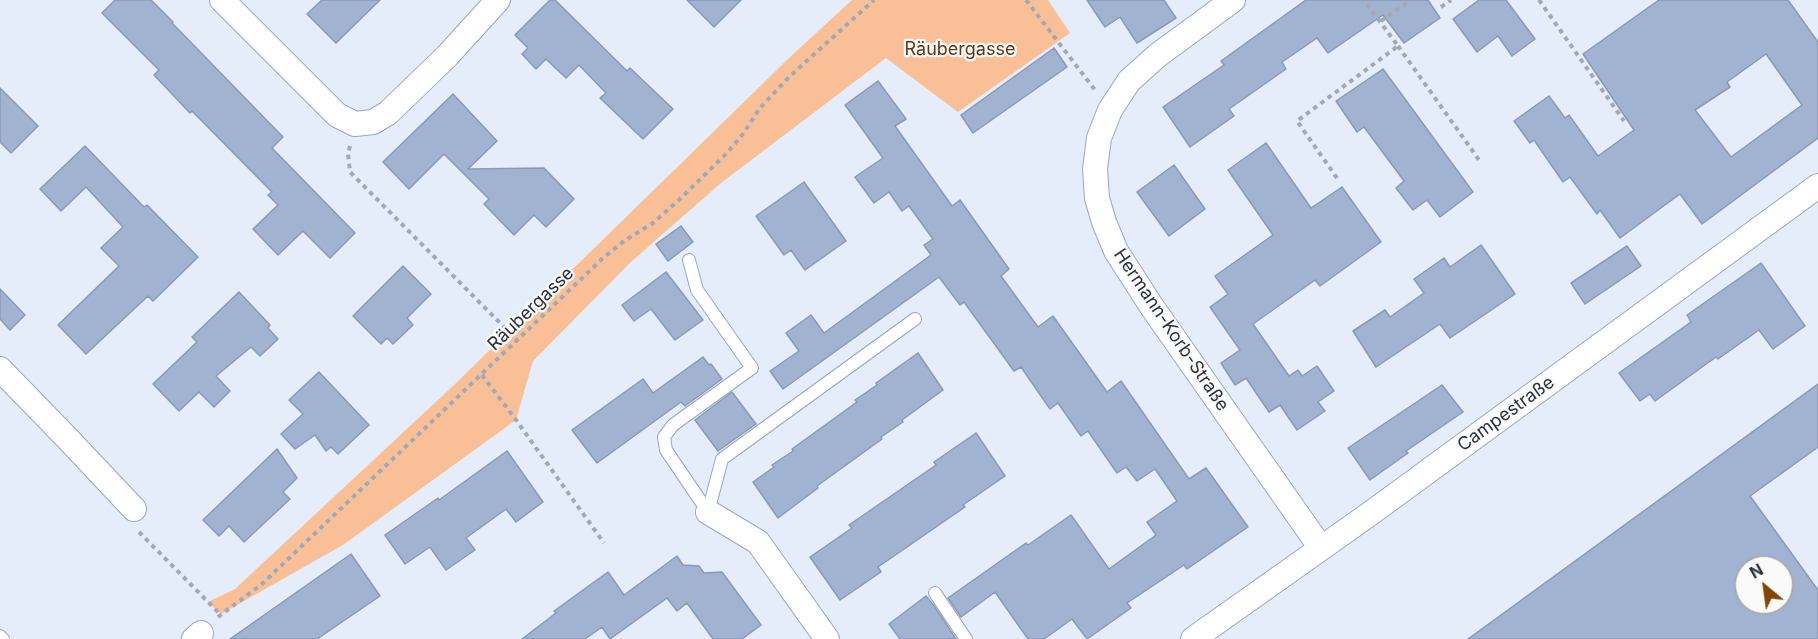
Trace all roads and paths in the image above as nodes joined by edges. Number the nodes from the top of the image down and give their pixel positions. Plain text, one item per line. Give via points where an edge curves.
1 (222, 0) edge
2 (498, 0) edge
3 (874, 0) edge
4 (1026, 0) edge
5 (1233, 0) edge
6 (1364, 0) edge
7 (1411, 0) edge
8 (1451, 0) edge
9 (1539, 0) edge
10 (1441, 7) dead end
11 (1381, 21) junction
12 (1398, 46) junction
13 (1110, 110) junction
14 (1624, 121) dead end
15 (355, 124) junction
16 (1479, 160) dead end
17 (1336, 178) dead end
18 (1818, 186) edge
19 (689, 260) dead end
20 (915, 319) dead end
21 (517, 340) junction
22 (0, 369) edge
23 (482, 375) junction
24 (134, 509) joint
25 (708, 512) junction
26 (604, 543) dead end
27 (1321, 548) junction
28 (935, 593) dead end
29 (220, 614) junction
30 (0, 636) edge
31 (197, 636) edge
32 (3, 639) edge
33 (827, 639) edge
34 (966, 639) edge
35 (1193, 639) edge

1 - 15 street via 337,115
2 - 15 street via 388,113 373,122
3 - 21 path, Räubergasse via 789,77 760,108 743,134 679,200 603,258
4 - 13 path
5 - 13 street, Hermann-Korb-Straße via 1158,55 1129,81
6 - 11 path
7 - 11 path
8 - 10 path
9 - 14 path
11 - 12 path
12 - 16 path
12 - 17 path via 1297,121
13 - 27 street, Hermann-Korb-Straße via 1099,138 1095,169 1097,198 1116,251
15 - 21 path via 348,154 350,172
18 - 27 street, Campestraße
19 - 25 lane via 697,290 752,368 673,425 664,437 666,450
20 - 25 lane via 722,459
21 - 23 path, Räubergasse
22 - 24 street
23 - 26 path
23 - 29 path, Räubergasse via 262,584
24 - 29 path via 125,519
25 - 33 street via 758,542
27 - 35 street, Campestraße
28 - 34 lane
29 - 31 path, Räubergasse
30 - 32 lane

